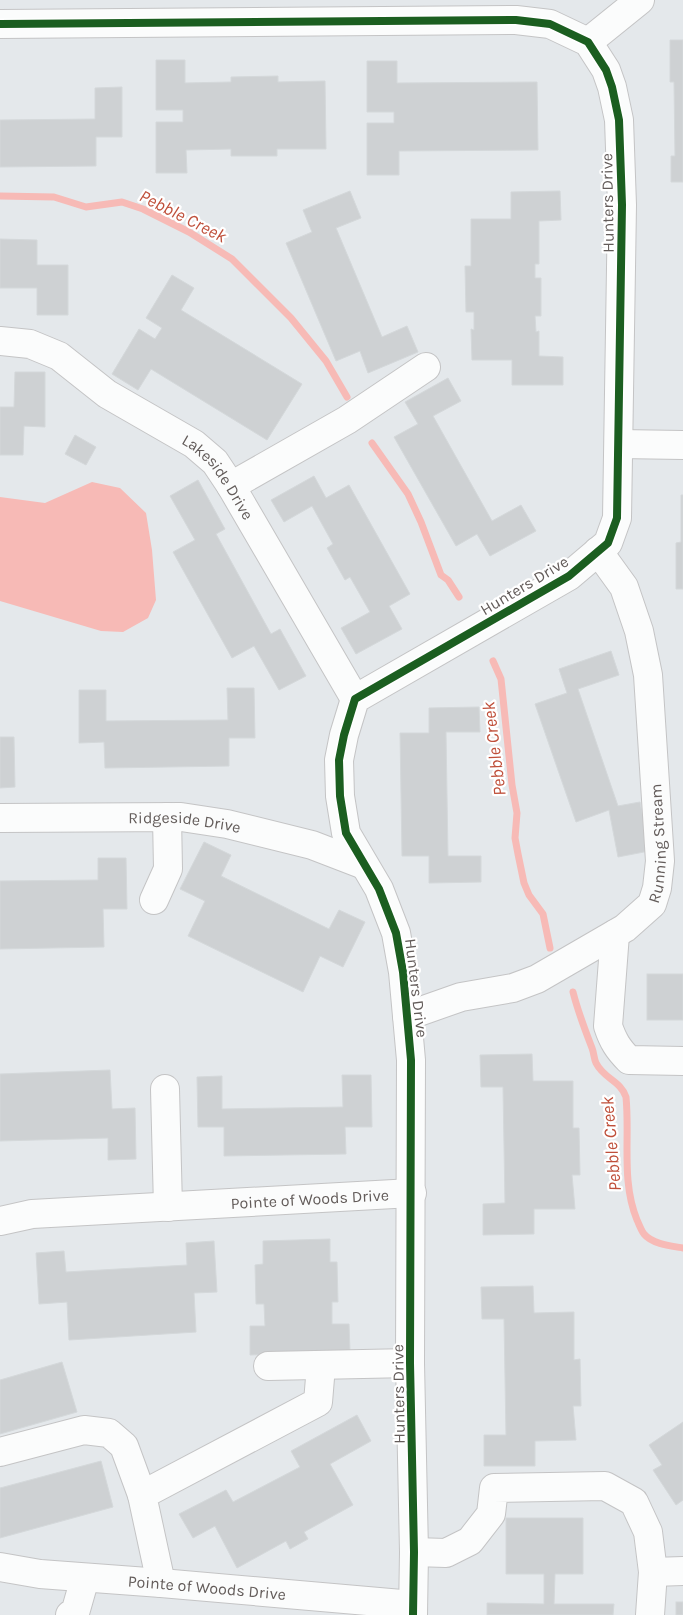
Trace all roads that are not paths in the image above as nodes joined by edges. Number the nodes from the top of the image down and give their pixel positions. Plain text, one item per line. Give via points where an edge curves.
1 (640, 0) edge
2 (549, 12) edge
3 (0, 24) edge
4 (588, 42) junction
5 (0, 341) edge
6 (426, 367) dead end
7 (619, 444) junction
8 (683, 445) edge
9 (231, 486) junction
10 (598, 552) junction
11 (355, 699) junction
12 (167, 817) junction
13 (0, 818) edge
14 (364, 865) junction
15 (154, 900) dead end
16 (616, 934) junction
17 (407, 1016) junction
18 (683, 1061) edge
19 (165, 1089) dead end
20 (412, 1193) junction
21 (168, 1207) junction
22 (0, 1221) edge
23 (410, 1364) junction
24 (268, 1366) dead end
25 (320, 1366) junction
26 (0, 1452) edge
27 (142, 1494) junction
28 (414, 1552) junction
29 (0, 1567) edge
30 (683, 1571) edge
31 (653, 1572) junction
32 (85, 1578) junction
33 (162, 1583) junction
34 (413, 1610) edge
35 (70, 1615) edge
36 (650, 1615) edge

1 - 4 street
2 - 3 street via 506,20
2 - 4 street
4 - 7 street, Hunters Drive via 606,70 619,120 622,205
5 - 9 street, Lakeside Drive via 30,344 59,356 107,394 194,444 215,462
6 - 9 street via 347,420
7 - 8 street
7 - 10 street, Hunters Drive via 617,518 608,543
9 - 11 street, Lakeside Drive
10 - 11 street, Hunters Drive via 569,576
10 - 16 street, Running Stream via 624,587 639,631 648,675 660,862 652,904
11 - 14 street, Hunters Drive via 339,760 340,796 346,833
12 - 13 street, Ridgeside Drive
12 - 14 street, Ridgeside Drive via 236,827 312,845
12 - 15 street via 168,869
14 - 17 street, Hunters Drive via 379,889 396,933 404,972
16 - 17 street, Running Stream via 537,979 513,988 460,997
16 - 18 street via 608,1026 612,1039 629,1060
17 - 20 street, Hunters Drive via 411,1060
19 - 21 street
20 - 21 street, Pointe of Woods Drive
20 - 23 street, Hunters Drive
21 - 22 street, Pointe of Woods Drive via 32,1214
23 - 25 street
23 - 28 street, Hunters Drive
24 - 25 street
25 - 27 street via 318,1402
26 - 27 street via 84,1430 109,1433 124,1446
27 - 33 street
28 - 31 street via 446,1553 470,1541 491,1514 494,1488 605,1486 634,1502 648,1532
28 - 34 street, Hunters Drive
29 - 32 street, Pointe of Woods Drive
30 - 31 street
31 - 36 street
32 - 33 street, Pointe of Woods Drive
32 - 35 street via 75,1613
33 - 34 street, Pointe of Woods Drive

